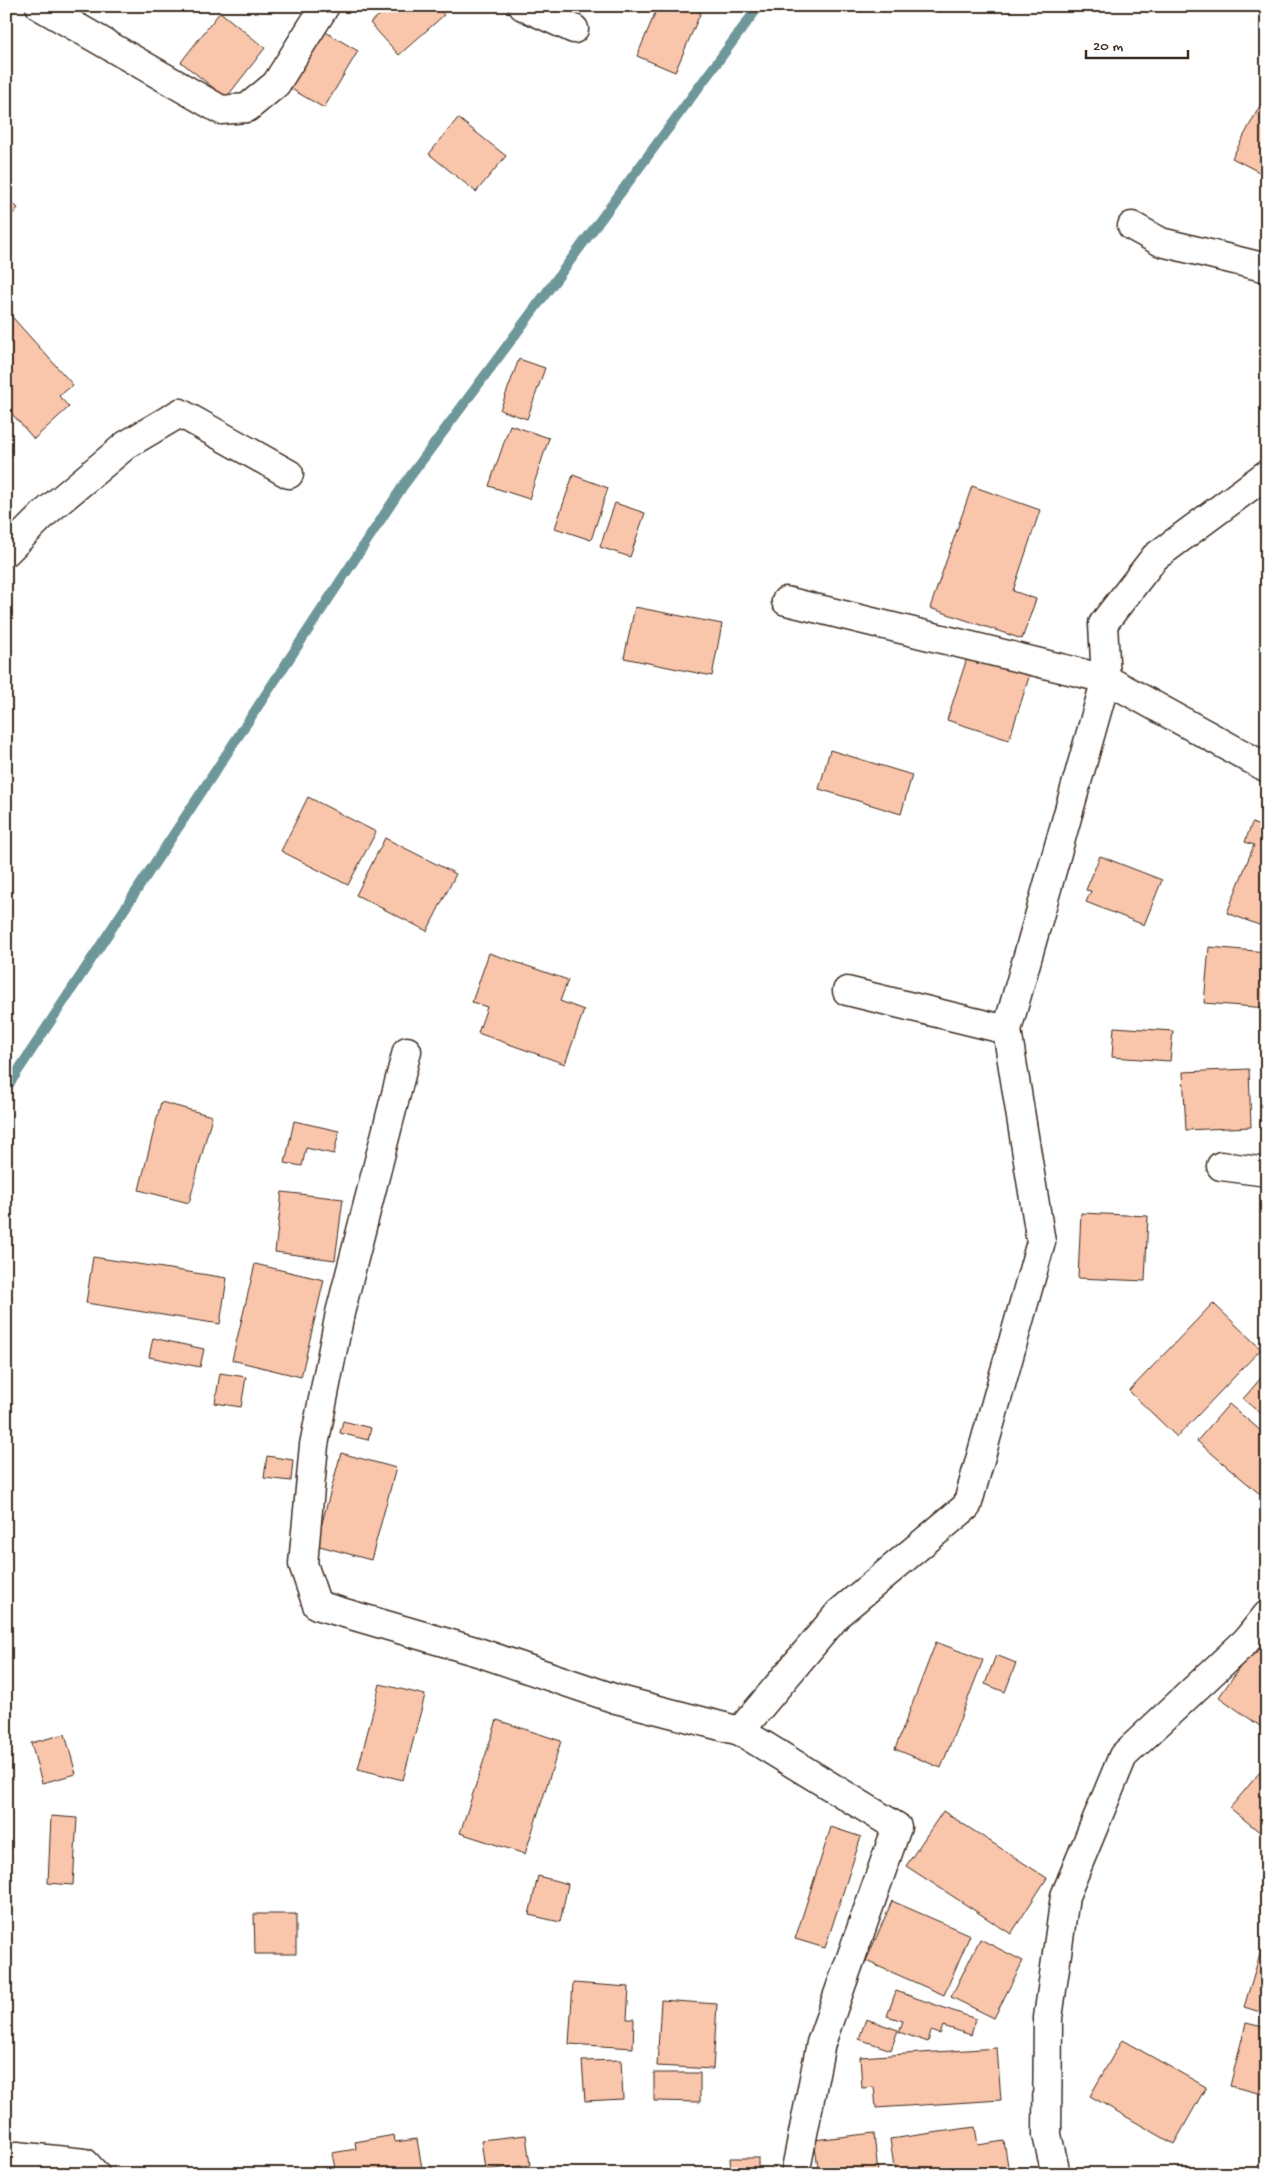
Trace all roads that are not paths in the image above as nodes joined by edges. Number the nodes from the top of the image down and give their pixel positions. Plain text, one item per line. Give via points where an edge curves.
1 (40, 6) edge
2 (326, 6) edge
3 (523, 6) edge
4 (574, 29) dead end
5 (1132, 226) dead end
6 (1267, 268) edge
7 (289, 474) dead end
8 (1267, 474) edge
9 (6, 552) edge
10 (786, 601) dead end
11 (1106, 679) junction
12 (1267, 768) edge
13 (846, 991) dead end
14 (1007, 1030) junction
15 (407, 1050) dead end
16 (1221, 1166) dead end
17 (1267, 1172) edge
18 (1267, 1615) edge
19 (740, 1732) junction
20 (6, 2167) edge
21 (95, 2174) edge
22 (795, 2174) edge
23 (1056, 2174) edge

1 - 2 street via 221,110 247,108 276,84
3 - 4 street
5 - 6 street via 1161,242
7 - 9 street via 180,413 126,445 45,513
8 - 11 street via 1155,557 1103,624
10 - 11 street
11 - 12 street
11 - 14 street
13 - 14 street
14 - 19 street via 1041,1242 967,1506 839,1613
15 - 19 street via 340,1313 314,1445 303,1564 318,1605 478,1652 616,1699
16 - 17 street
18 - 23 street via 1246,1641 1123,1756 1065,1896 1048,2018 1047,2135
19 - 22 street via 897,1827 821,2043
20 - 21 street via 17,2156 85,2163

